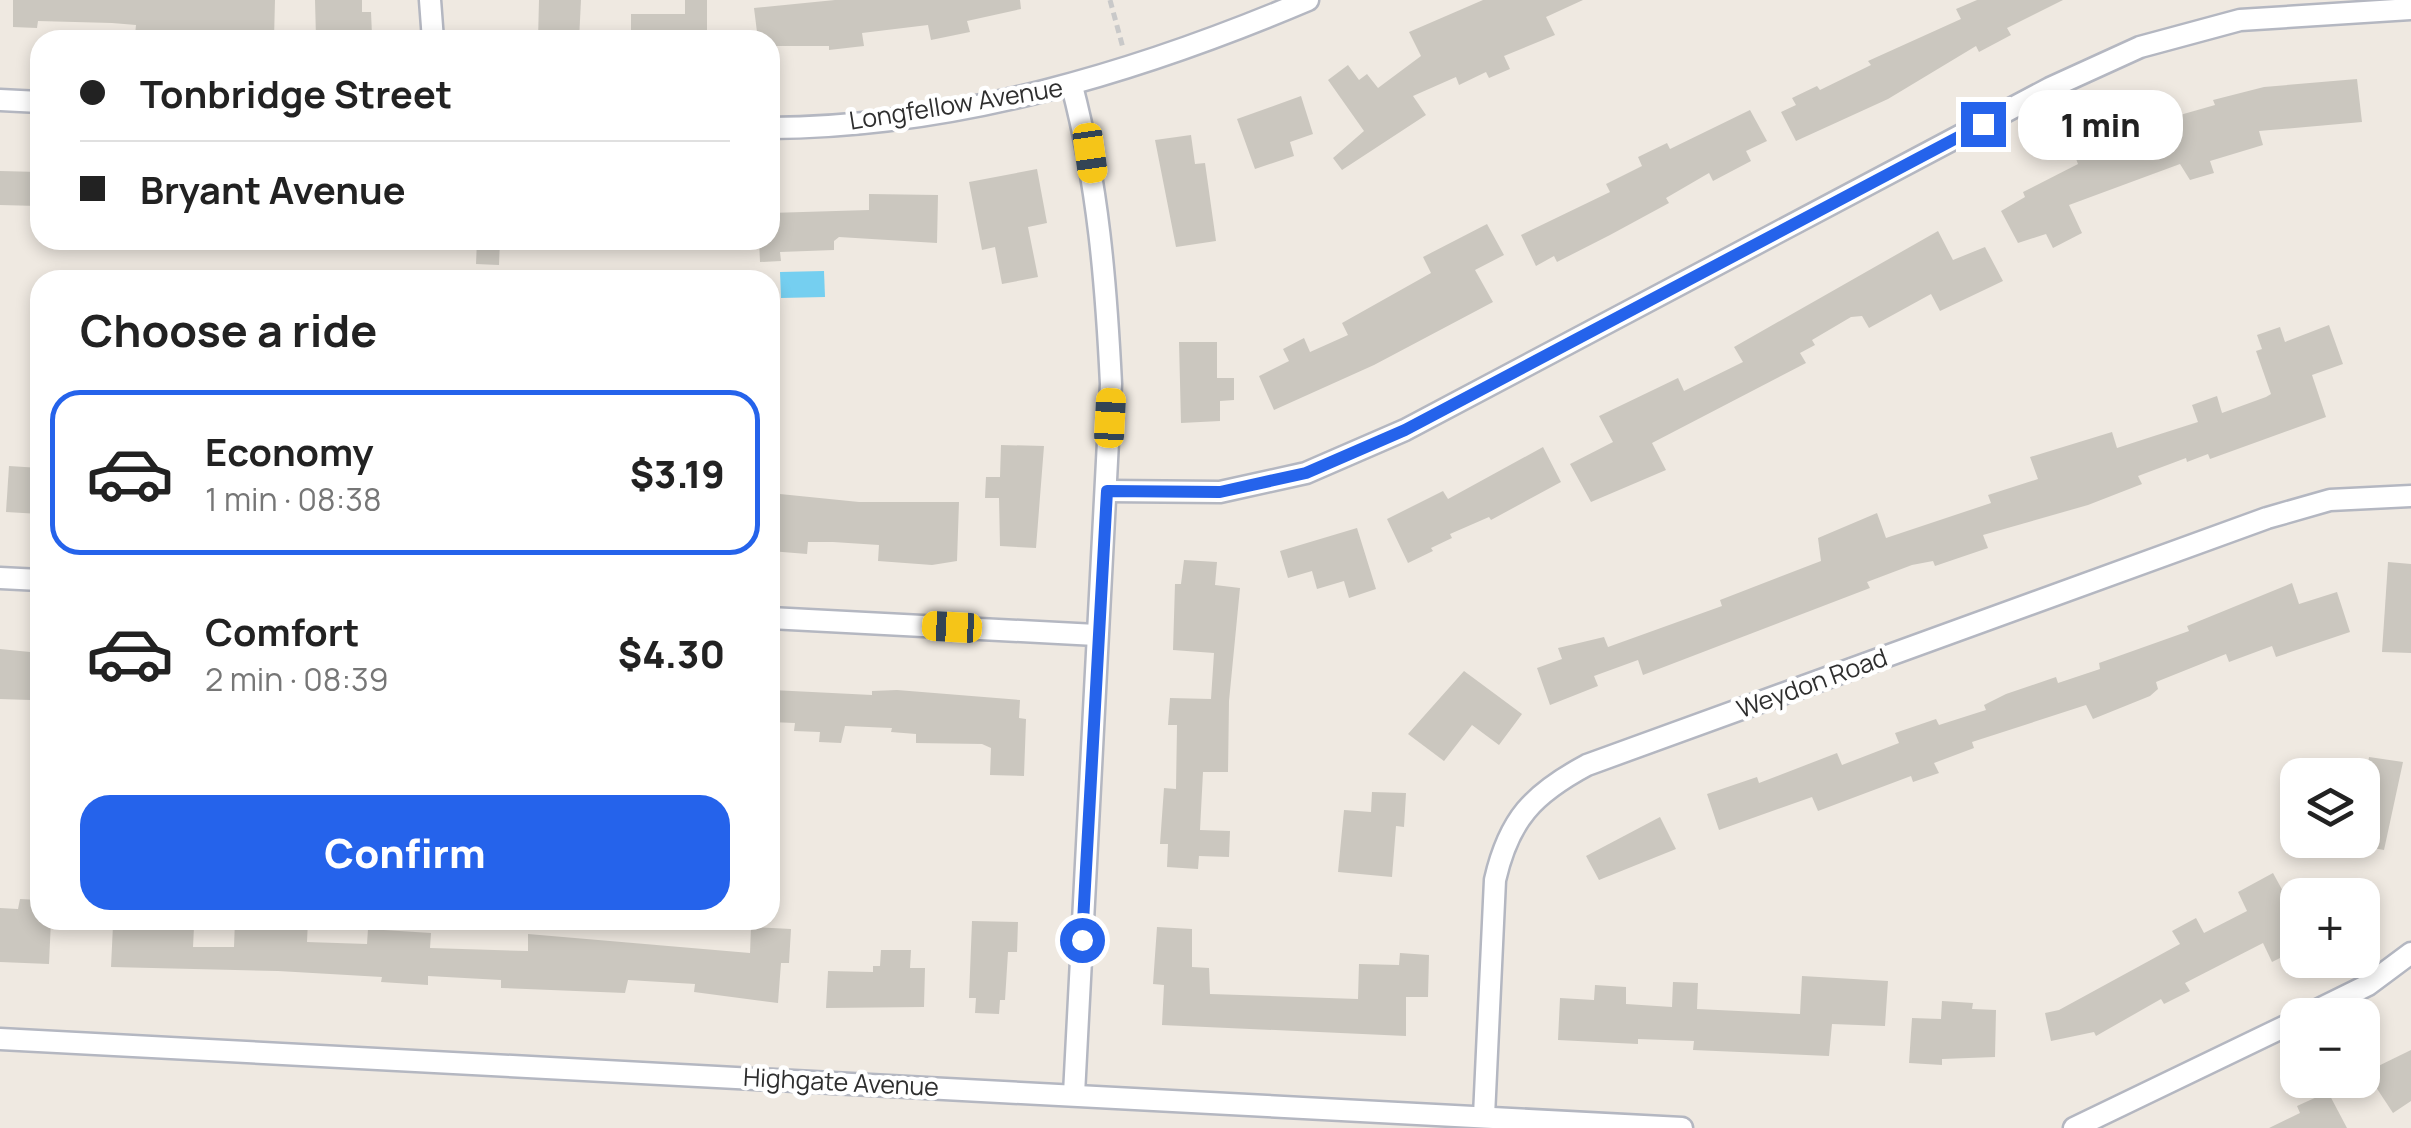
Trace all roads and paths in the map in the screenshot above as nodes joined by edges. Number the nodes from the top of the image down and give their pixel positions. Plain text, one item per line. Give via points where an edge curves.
1 (430, 0) edge
2 (1110, 0) edge
3 (1308, 0) edge
4 (2411, 9) edge
5 (432, 30) edge
6 (1124, 51) dead end
7 (1072, 86) junction
8 (0, 100) edge
9 (30, 102) edge
10 (780, 127) edge
11 (1107, 491) junction
12 (2411, 496) edge
13 (0, 578) edge
14 (30, 580) edge
15 (780, 619) edge
16 (1096, 635) junction
17 (2411, 953) edge
18 (2340, 998) edge
19 (2280, 1029) edge
20 (0, 1038) edge
21 (1074, 1094) junction
22 (1484, 1116) junction
23 (1682, 1128) edge
24 (2074, 1128) edge

1 - 5 street
2 - 6 path
3 - 7 street, Longfellow Avenue
4 - 11 street via 2240,20 2140,47 2050,88 1405,430 1306,473 1220,492
7 - 10 street, Longfellow Avenue via 944,112
7 - 11 street via 1090,153 1106,267
8 - 9 street
11 - 16 street
12 - 22 street, Weydon Road via 2330,500 2266,518 1587,765 1553,783 1503,843 1494,880
13 - 14 street
15 - 16 street
16 - 21 street
17 - 18 street
19 - 24 street
20 - 21 street, Highgate Avenue
21 - 22 street, Highgate Avenue
22 - 23 street, Highgate Avenue

